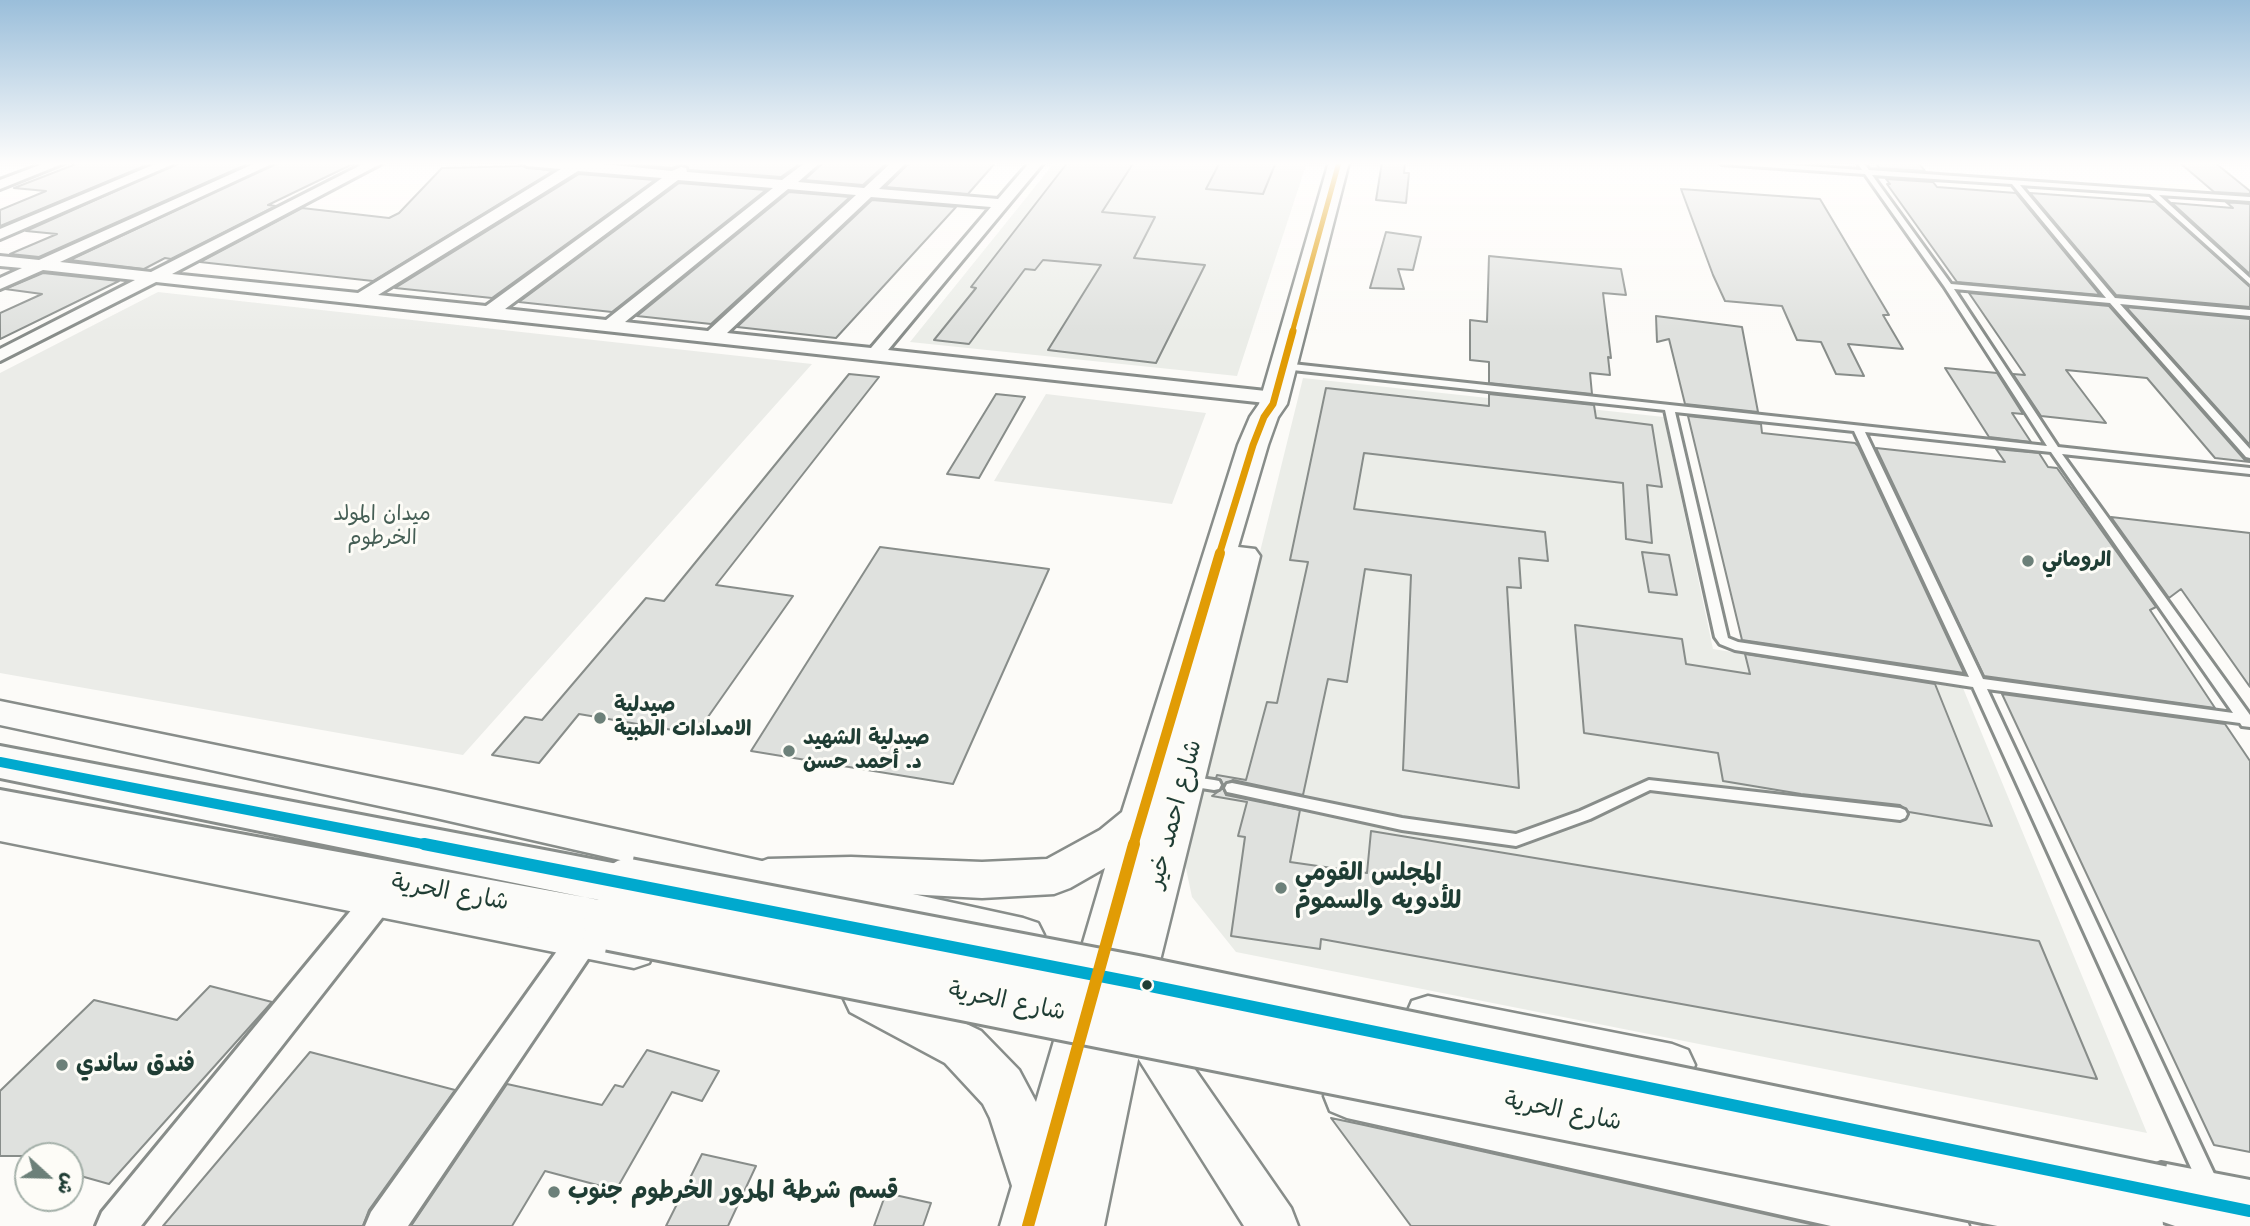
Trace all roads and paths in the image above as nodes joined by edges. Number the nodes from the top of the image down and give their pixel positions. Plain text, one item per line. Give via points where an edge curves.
1 (35, 219) edge
2 (143, 219) edge
3 (266, 219) edge
4 (490, 219) edge
5 (616, 219) edge
6 (743, 219) edge
7 (839, 219) edge
8 (988, 219) edge
9 (1323, 219) edge
10 (1901, 219) edge
11 (2045, 219) edge
12 (2182, 219) edge
13 (0, 234) edge
14 (0, 261) edge
15 (40, 266) junction
16 (151, 278) junction
17 (2250, 282) edge
18 (0, 284) edge
19 (1948, 286) junction
20 (361, 299) junction
21 (2113, 300) junction
22 (489, 312) junction
23 (2250, 313) edge
24 (610, 325) junction
25 (712, 337) junction
26 (0, 356) edge
27 (874, 356) junction
28 (1283, 366) junction
29 (1274, 401) junction
30 (1670, 410) junction
31 (1859, 430) junction
32 (2055, 451) junction
33 (2250, 455) edge
34 (2250, 471) edge
35 (1978, 683) junction
36 (0, 712) edge
37 (2248, 722) edge
38 (0, 762) edge
39 (1232, 788) dead end
40 (0, 807) edge
41 (1900, 814) dead end
42 (1140, 821) junction
43 (0, 826) edge
44 (768, 877) junction
45 (379, 900) junction
46 (607, 916) junction
47 (1109, 957) junction
48 (867, 997) junction
49 (1118, 1047) junction
50 (2203, 1201) edge
51 (1034, 1205) edge
52 (1848, 1216) edge
53 (116, 1226) edge
54 (385, 1226) edge
55 (1076, 1226) edge
56 (1273, 1226) edge
57 (1944, 1226) edge

1 - 13 street
2 - 15 street
3 - 16 street
4 - 20 street
5 - 22 street
6 - 24 street
7 - 25 street
8 - 27 street
9 - 28 main road, شارع احمد خير
10 - 19 lane
11 - 21 lane
12 - 17 lane
14 - 15 street
15 - 16 street
15 - 18 street
16 - 20 street
16 - 26 street
19 - 21 lane
19 - 32 lane
20 - 22 street
21 - 23 lane
21 - 33 lane
22 - 24 street
24 - 25 street
25 - 27 street
27 - 29 street
28 - 29 main road, شارع احمد خير
28 - 30 lane
29 - 42 main road, شارع احمد خير via 1253,445
29 - 47 main road, شارع احمد خير via 1278,419 1199,783
30 - 31 lane
30 - 35 lane via 1724,640 1735,646
31 - 32 lane
31 - 35 lane
32 - 34 lane
32 - 37 lane
35 - 37 lane
35 - 50 lane
36 - 44 street
38 - 46 main road, شارع الحرية
39 - 41 lane via 1402,824 1516,840 1649,785
40 - 46 main road, شارع الحرية
42 - 44 main road via 1115,842 1054,876 982,880 851,874
42 - 47 main road, شارع احمد خير
43 - 45 street
44 - 47 street
45 - 46 street
45 - 53 street
46 - 48 street
46 - 50 main road, شارع الحرية, bridge
46 - 54 street
47 - 49 main road, شارع احمد خير
47 - 50 street via 1527,1035
48 - 49 street
48 - 51 main road via 963,1047 1001,1087 1014,1111
49 - 51 main road, شارع احمد خير
49 - 52 street
49 - 55 main road, شارع احمد خير
49 - 56 street
52 - 57 street

